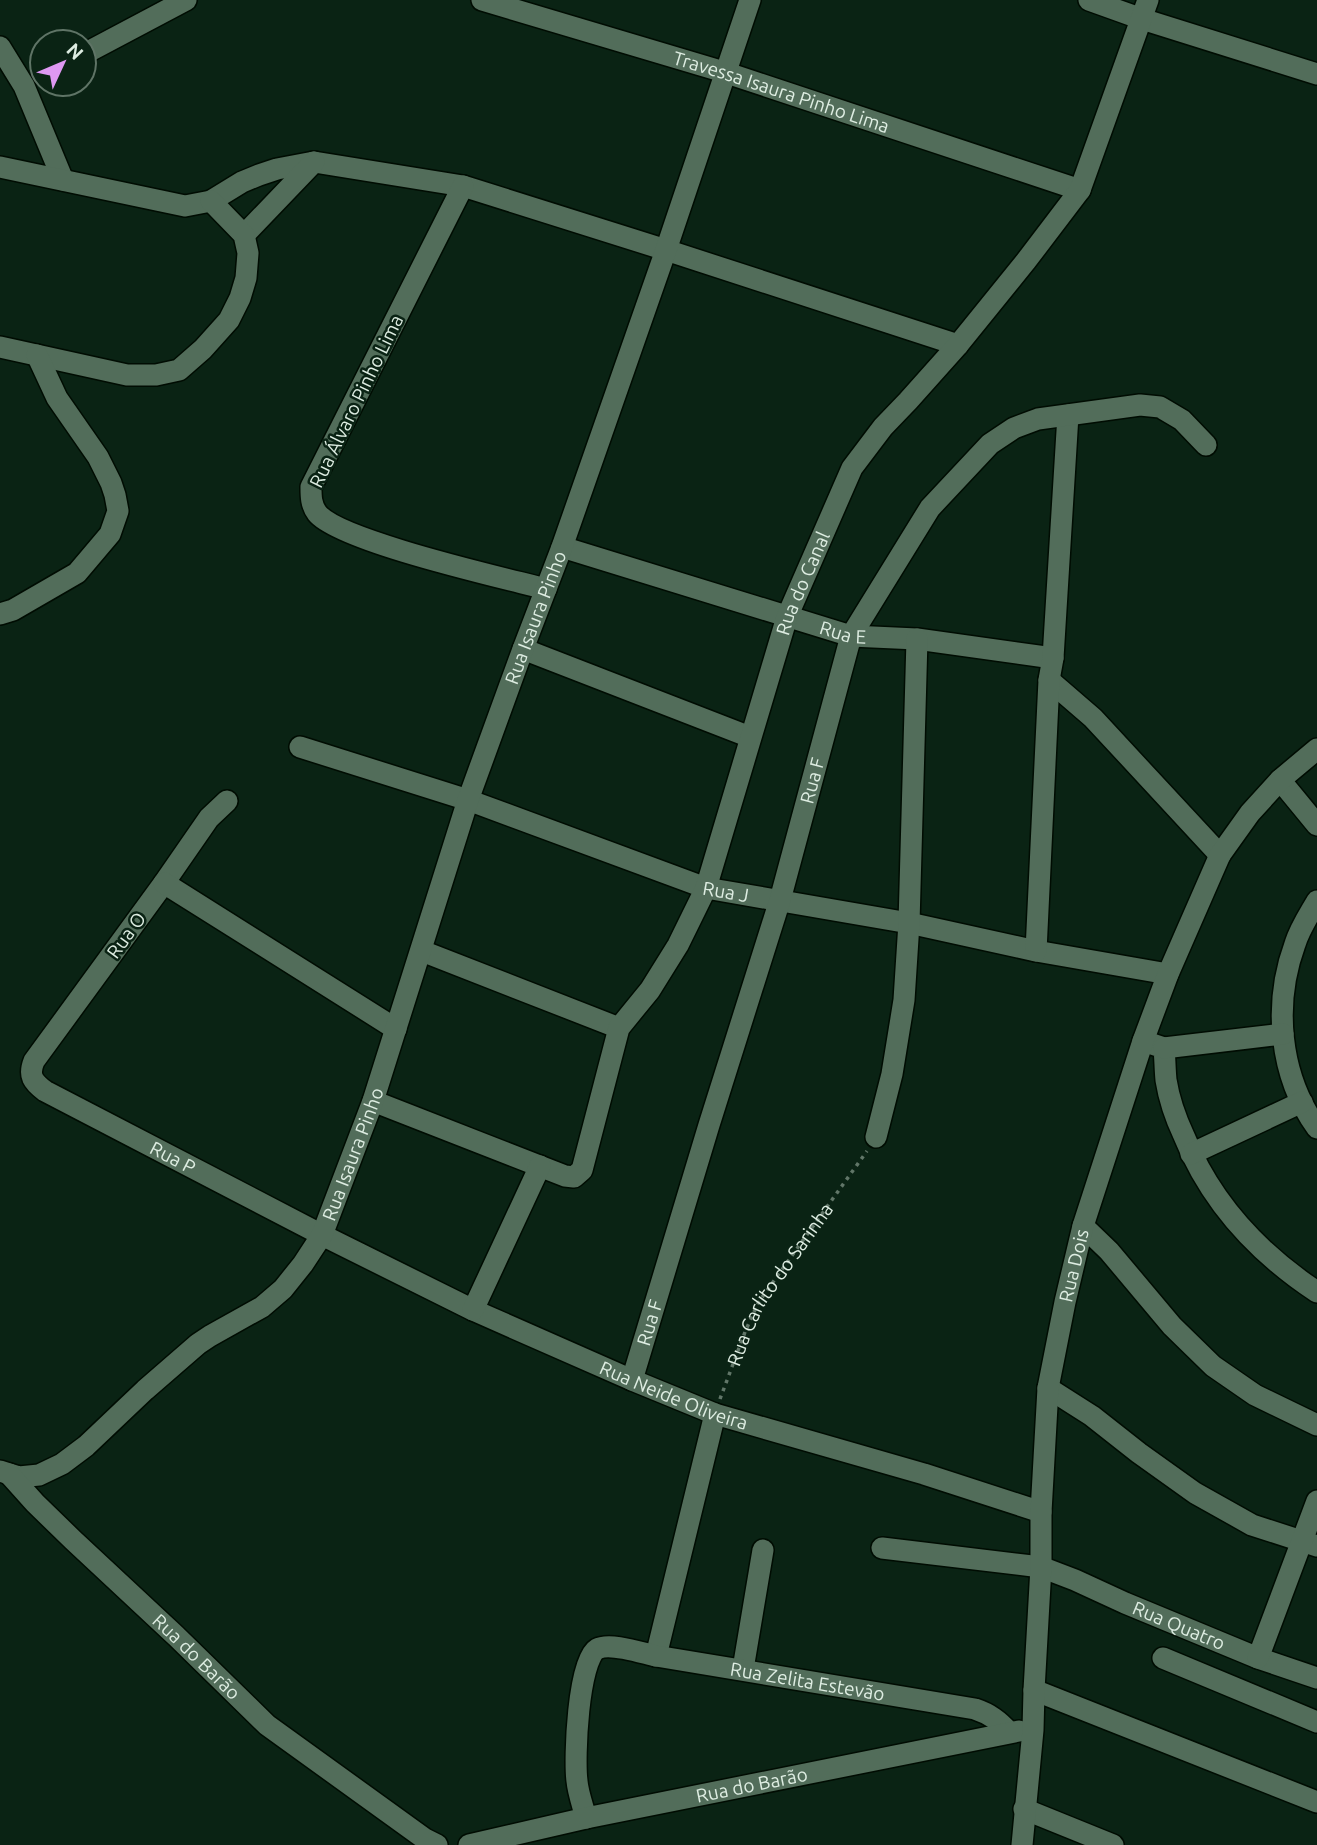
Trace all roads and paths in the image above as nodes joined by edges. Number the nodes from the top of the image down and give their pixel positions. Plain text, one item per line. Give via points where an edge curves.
1 (186, 0) edge
2 (482, 0) edge
3 (750, 0) edge
4 (1089, 0) edge
5 (1145, 9) edge
6 (0, 47) edge
7 (98, 47) edge
8 (724, 72) junction
9 (1317, 74) edge
10 (28, 76) edge
11 (38, 98) edge
12 (314, 162) junction
13 (0, 167) edge
14 (63, 180) junction
15 (463, 186) junction
16 (1080, 190) junction
17 (211, 201) junction
18 (244, 235) junction
19 (666, 250) junction
20 (958, 345) junction
21 (0, 346) edge
22 (37, 355) junction
23 (1068, 415) junction
24 (1206, 445) dead end
25 (562, 547) junction
26 (546, 589) junction
27 (0, 614) edge
28 (787, 617) junction
29 (851, 636) junction
30 (917, 639) junction
31 (523, 649) junction
32 (1052, 658) junction
33 (1049, 680) junction
34 (750, 737) junction
35 (300, 747) dead end
36 (1317, 749) edge
37 (1280, 780) junction
38 (468, 800) junction
39 (227, 801) dead end
40 (1317, 825) edge
41 (1220, 855) junction
42 (164, 883) junction
43 (706, 888) junction
44 (780, 900) junction
45 (1317, 901) edge
46 (909, 923) junction
47 (422, 951) junction
48 (1036, 951) junction
49 (1168, 974) junction
50 (619, 1028) junction
51 (396, 1029) junction
52 (1283, 1034) junction
53 (1143, 1041) junction
54 (1164, 1048) junction
55 (30, 1073) joint
56 (373, 1101) junction
57 (1301, 1102) junction
58 (1317, 1128) edge
59 (876, 1138) joint
60 (1191, 1154) junction
61 (540, 1166) junction
62 (1083, 1226) junction
63 (322, 1236) junction
64 (1317, 1292) edge
65 (473, 1310) junction
66 (632, 1380) junction
67 (1048, 1388) junction
68 (715, 1414) junction
69 (1315, 1418) edge
70 (5, 1473) edge
71 (1317, 1501) edge
72 (1041, 1512) junction
73 (1310, 1545) edge
74 (882, 1548) dead end
75 (763, 1550) dead end
76 (1041, 1567) junction
77 (656, 1656) junction
78 (1163, 1658) dead end
79 (1258, 1658) junction
80 (743, 1669) junction
81 (1317, 1678) edge
82 (1034, 1690) junction
83 (1317, 1722) edge
84 (1033, 1730) junction
85 (1009, 1732) junction
86 (1317, 1802) edge
87 (1024, 1809) junction
88 (586, 1818) junction
89 (437, 1845) edge
90 (469, 1845) edge
91 (1022, 1845) edge
92 (1113, 1845) edge

1 - 7 street
2 - 8 street, Travessa Isaura Pinho Lima
3 - 8 street, Rua Isaura Pinho
4 - 5 street
5 - 9 street
5 - 16 street, Rua do Canal
6 - 10 street
8 - 16 street, Travessa Isaura Pinho Lima
8 - 19 street, Rua Isaura Pinho
11 - 14 street
12 - 15 street
12 - 17 street via 259,174
12 - 18 street
13 - 14 street
14 - 17 street via 186,206
15 - 19 street
15 - 26 street, Rua Álvaro Pinho Lima via 311,487 312,502 325,520 356,535
16 - 20 street, Rua do Canal
17 - 18 street
18 - 22 street via 248,253 240,298 229,320 179,370 127,375
19 - 20 street
19 - 25 street, Rua Isaura Pinho
20 - 28 street, Rua do Canal via 852,468
21 - 22 street
22 - 27 street via 57,398 98,457 118,511 110,534 77,573
23 - 24 street, Rua F via 1140,405 1160,407 1182,420
23 - 29 street, Rua F via 1038,419 990,444 930,508
23 - 32 street
25 - 26 street, Rua Isaura Pinho
25 - 28 street, Rua E
26 - 31 street, Rua Isaura Pinho
28 - 29 street, Rua E
28 - 34 street, Rua do Canal
29 - 30 street, Rua E
29 - 44 street, Rua F
30 - 32 street, Rua E
30 - 46 street
31 - 34 street
31 - 38 street, Rua Isaura Pinho
32 - 33 street
33 - 41 street via 1093,718
33 - 48 street
34 - 43 street, Rua do Canal
35 - 38 street, Rua J
36 - 37 street, Rua Dois
37 - 40 street
37 - 41 street, Rua Dois
38 - 43 street, Rua J
38 - 47 street, Rua Isaura Pinho
39 - 42 street, Rua O via 209,818
41 - 49 street, Rua Dois
42 - 51 street
42 - 55 street, Rua O via 34,1061
43 - 44 street, Rua J
43 - 50 street, Rua do Canal via 657,979
44 - 46 street, Rua J
44 - 66 street, Rua F
45 - 52 street via 1288,964 1282,998
46 - 48 street, Rua J
46 - 59 street via 904,1000
47 - 50 street
47 - 51 street, Rua Isaura Pinho
48 - 49 street, Rua J
49 - 53 street, Rua Dois
50 - 61 street via 582,1170 575,1177
51 - 56 street, Rua Isaura Pinho
52 - 54 street
52 - 57 street
53 - 54 street
53 - 62 street, Rua Dois
54 - 60 street via 1166,1082
55 - 63 street, Rua P via 45,1091
56 - 61 street
56 - 63 street, Rua Isaura Pinho
57 - 58 street
57 - 60 street
59 - 68 path, Rua Carlito do Sarinha via 758,1303
60 - 64 street via 1232,1219 1258,1247
61 - 65 street
62 - 67 street, Rua Dois
62 - 69 street via 1213,1366 1255,1395
63 - 65 street, Rua Neide Oliveira
63 - 70 street, Rua Isaura Pinho via 283,1289 262,1307 198,1344 62,1464 39,1475
65 - 66 street, Rua Neide Oliveira
66 - 68 street, Rua Neide Oliveira
67 - 72 street, Rua Dois
67 - 73 street via 1195,1493 1252,1525
68 - 72 street, Rua Neide Oliveira
68 - 77 street
70 - 89 street, Rua do Barão via 267,1725
71 - 73 street
72 - 76 street, Rua Dois
73 - 79 street
74 - 76 street, Rua Quatro
75 - 80 street
76 - 79 street, Rua Quatro
76 - 82 street, Rua Dois
77 - 80 street, Rua Zelita Estevão
77 - 88 street, Rua Zelita Estevão via 598,1648 586,1665 576,1740 577,1781
78 - 83 street
79 - 81 street, Rua Quatro
80 - 85 street, Rua Zelita Estevão via 975,1709 988,1713
82 - 84 street, Rua Dois
82 - 86 street
84 - 85 street, Rua do Barão
84 - 87 street, Rua Dois
85 - 88 street, Rua do Barão
87 - 91 street, Rua Dois
87 - 92 street
88 - 90 street, Rua do Barão

